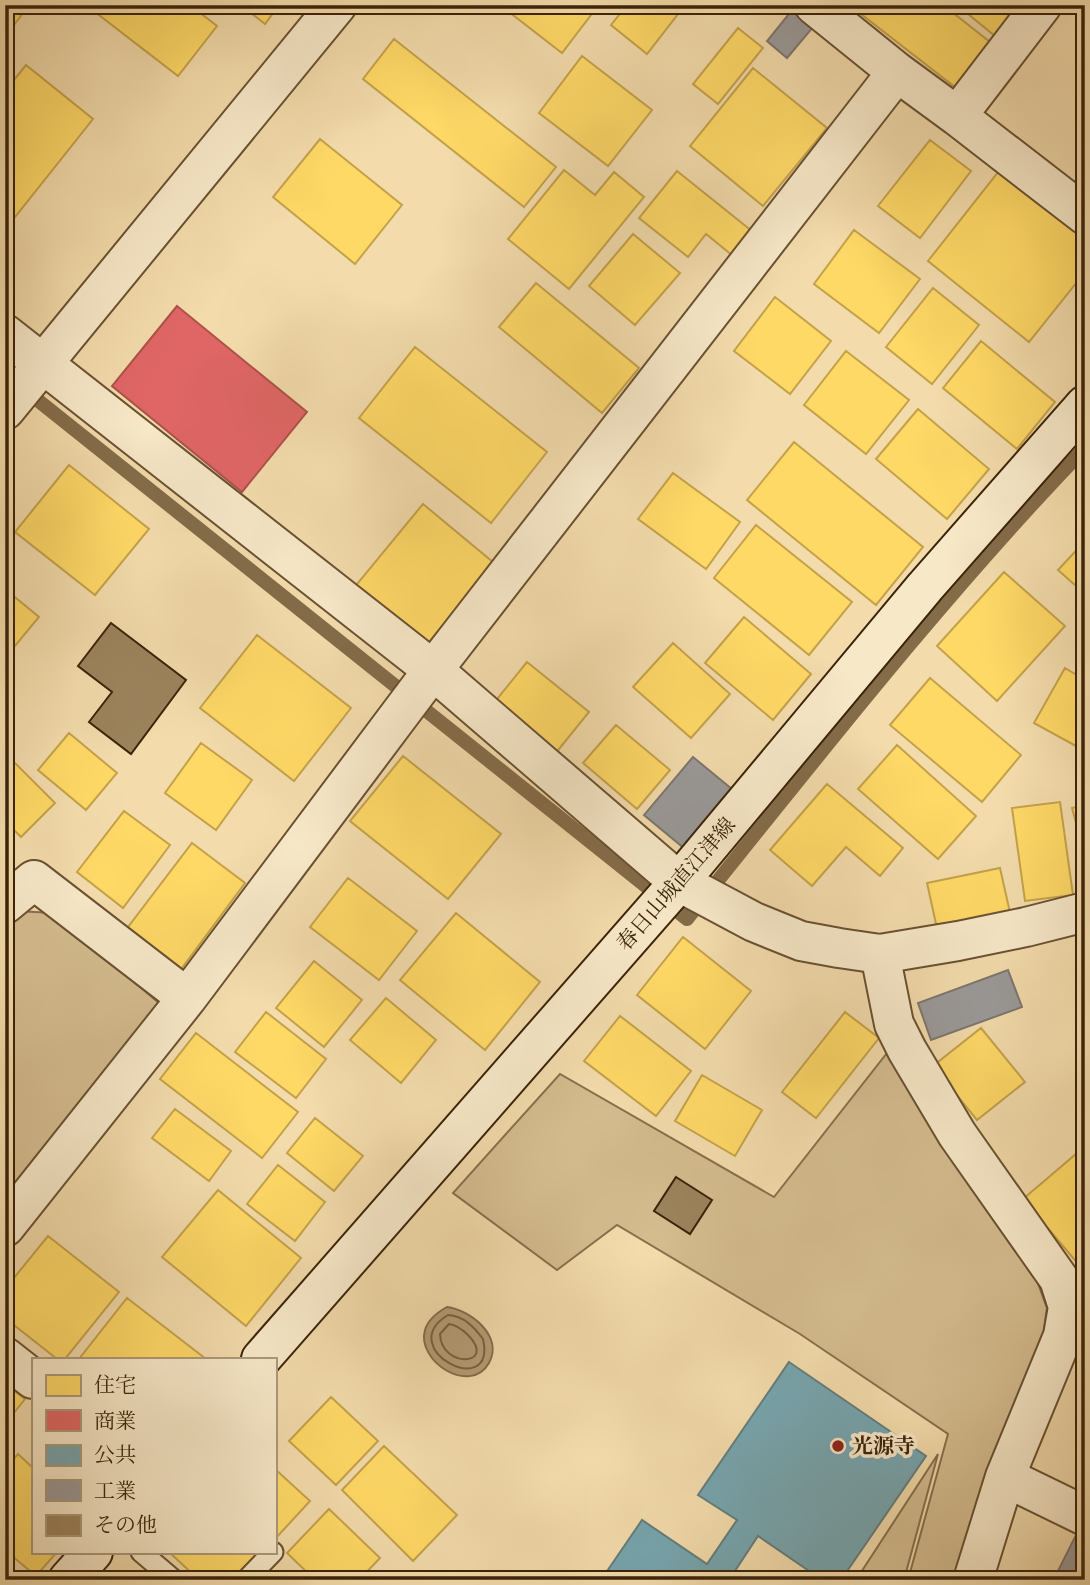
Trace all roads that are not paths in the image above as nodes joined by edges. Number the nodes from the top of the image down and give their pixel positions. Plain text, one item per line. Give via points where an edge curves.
1 (337, 5) edge
2 (814, 5) edge
3 (1042, 5) edge
4 (897, 72) junction
5 (957, 116) junction
6 (1085, 215) edge
7 (5, 334) edge
8 (42, 364) junction
9 (1085, 405) edge
10 (5, 410) edge
11 (433, 670) junction
12 (679, 882) junction
13 (5, 904) edge
14 (1085, 912) edge
15 (880, 954) junction
16 (187, 998) junction
17 (5, 1227) edge
18 (5, 1357) edge
19 (262, 1358) edge
20 (32, 1378) edge
21 (1004, 1477) junction
22 (1085, 1516) edge
23 (91, 1554) edge
24 (143, 1554) edge
25 (271, 1554) edge
26 (68, 1580) edge
27 (174, 1580) edge
28 (246, 1580) edge
29 (972, 1580) edge

1 - 8 street
2 - 4 street
3 - 5 street
4 - 5 street
4 - 11 street
5 - 6 street
7 - 8 street
8 - 10 street
8 - 11 street
9 - 12 street, 春日山城直江津線 via 925,587
11 - 12 street
11 - 16 street
12 - 15 street via 754,922 801,940
12 - 19 street, 春日山城直江津線
13 - 16 street via 34,880
14 - 15 street
15 - 21 street via 894,1024 907,1050 957,1134 1059,1279 1068,1307 1063,1336
16 - 17 street
18 - 20 street
21 - 22 street
21 - 29 street
23 - 26 street
24 - 27 lane
25 - 28 lane

